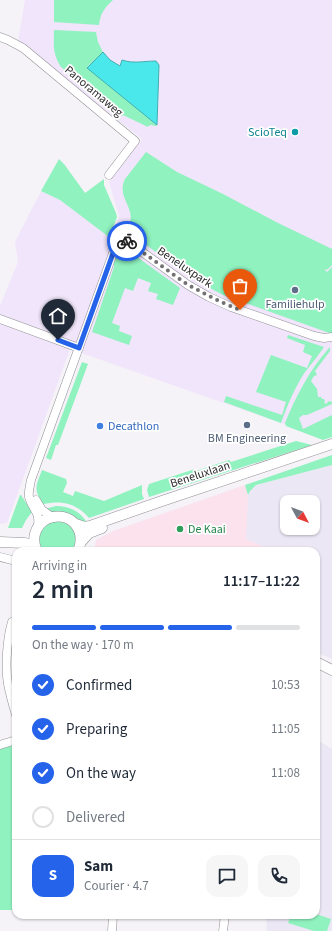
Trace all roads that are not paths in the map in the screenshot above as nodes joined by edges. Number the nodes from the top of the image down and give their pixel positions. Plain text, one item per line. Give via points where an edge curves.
1 (0, 37) edge
2 (109, 176) dead end
3 (0, 319) edge
4 (332, 337) edge
5 (79, 348) junction
6 (332, 444) edge
7 (332, 448) edge
8 (30, 489) junction
9 (52, 517) junction
10 (76, 524) junction
11 (36, 529) junction
12 (0, 536) edge
13 (0, 542) edge
14 (34, 547) edge
15 (35, 547) edge
16 (79, 547) edge
17 (80, 547) edge
18 (0, 557) edge
19 (12, 560) edge
20 (12, 622) dead end
21 (320, 667) edge
22 (332, 670) edge
23 (12, 699) edge
24 (12, 741) edge
25 (0, 745) edge
26 (113, 919) edge
27 (224, 919) edge
28 (112, 931) edge
29 (223, 931) edge

1 - 2 street, Panoramaweg via 23,48 135,141
3 - 5 street
4 - 5 street, Beneluxpark via 314,336 221,302 188,285 124,240 116,245
5 - 8 street, Beneluxpark via 31,480
6 - 10 main road, Beneluxlaan via 90,526
7 - 17 main road, Beneluxlaan via 185,497 97,530 87,535
8 - 9 street via 42,510
8 - 11 street, Beneluxpark via 30,499 38,516
9 - 10 main road via 64,517
9 - 11 main road via 44,520
10 - 16 main road via 81,535
11 - 12 main road via 25,536
11 - 15 main road
13 - 14 main road via 25,543
18 - 19 street
20 - 23 street via 6,662
21 - 22 main road
24 - 25 street
26 - 28 street
27 - 29 street

